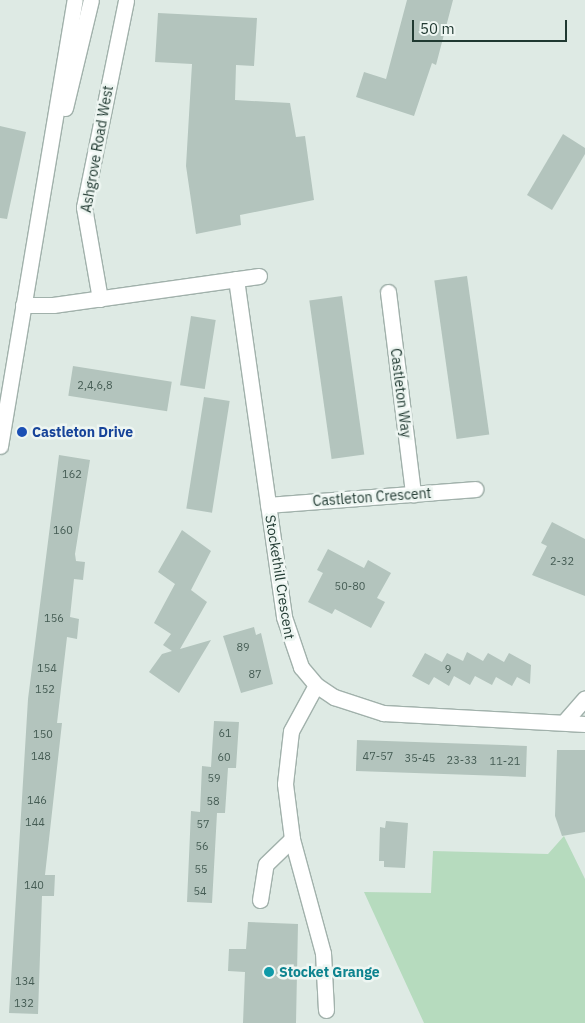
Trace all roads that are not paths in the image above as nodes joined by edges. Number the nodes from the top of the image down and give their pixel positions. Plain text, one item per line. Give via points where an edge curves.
1 (75, 0) edge
2 (92, 0) edge
3 (126, 0) edge
4 (39, 211) junction
5 (259, 276) dead end
6 (236, 279) junction
7 (388, 292) dead end
8 (100, 299) junction
9 (23, 305) junction
10 (0, 446) edge
11 (475, 489) dead end
12 (413, 494) junction
13 (268, 505) junction
14 (316, 685) junction
15 (585, 698) edge
16 (566, 722) junction
17 (585, 724) edge
18 (292, 839) junction
19 (260, 900) dead end
20 (326, 1010) dead end

1 - 4 street
2 - 4 street
3 - 8 street, Ashgrove Road West via 84,207
4 - 9 street
5 - 6 street
6 - 8 street
6 - 13 street, Stockethill Crescent
7 - 12 street, Castleton Way
8 - 9 street
9 - 10 street
11 - 12 street, Castleton Crescent
12 - 13 street, Castleton Crescent
13 - 14 street, Stockethill Crescent via 286,625 301,668
14 - 16 street, Stockethill Crescent via 355,706 383,713
14 - 18 street via 298,716 287,750 285,784
15 - 16 street
16 - 17 street, Stockethill Crescent
18 - 19 street via 266,864
18 - 20 street via 323,953

